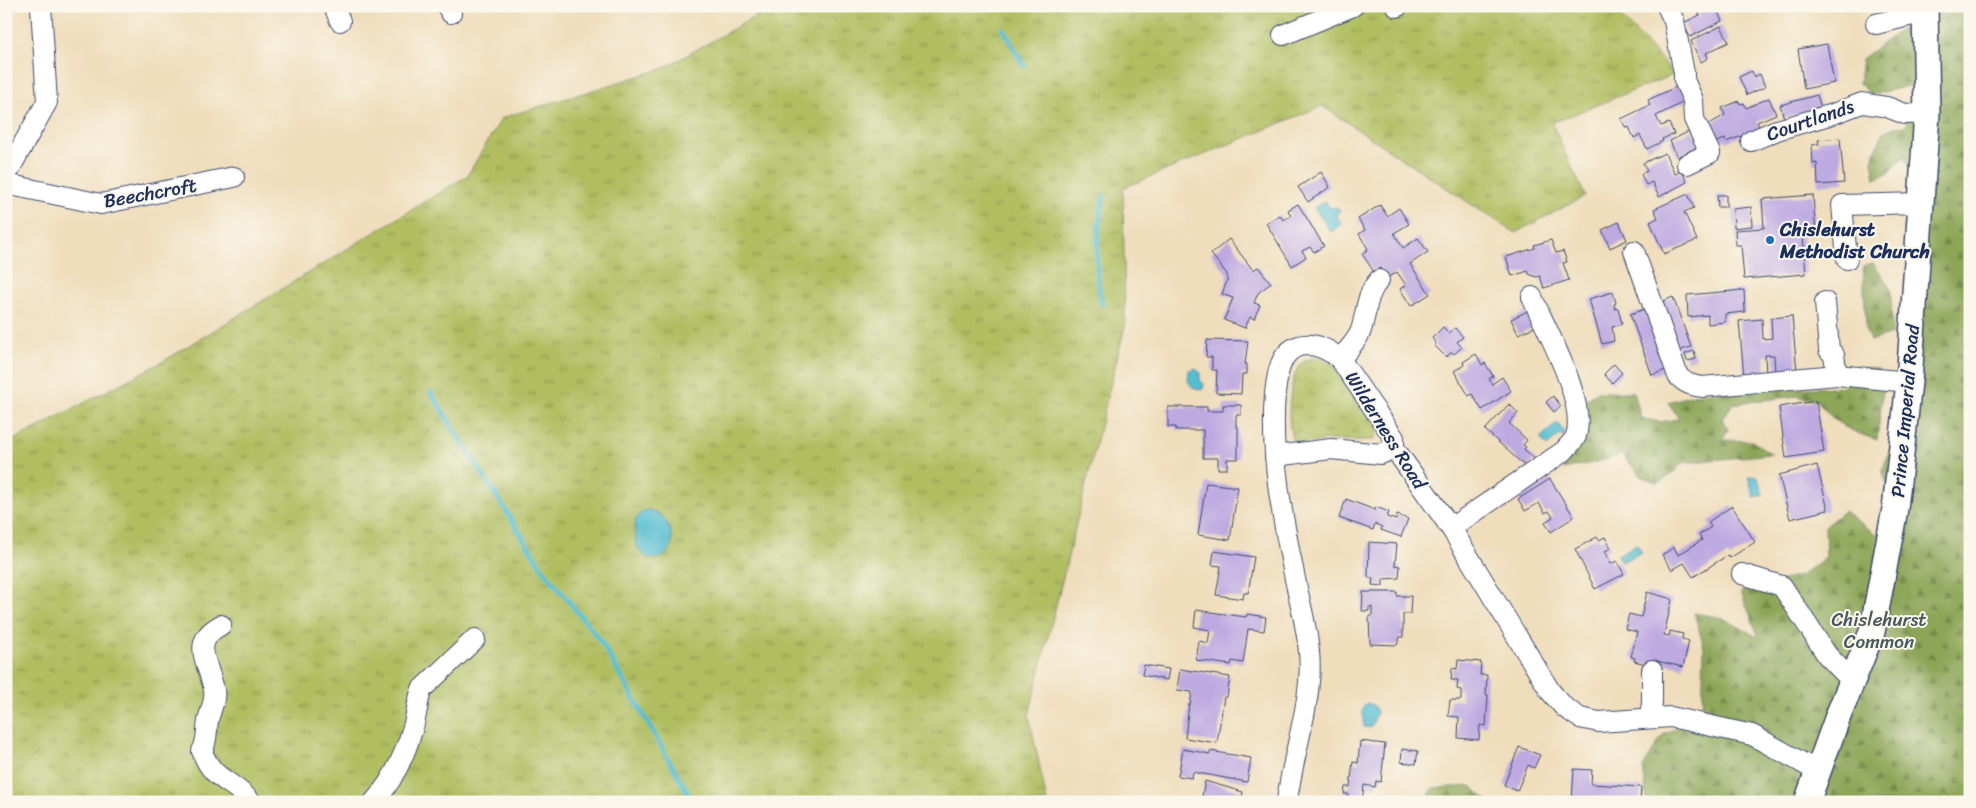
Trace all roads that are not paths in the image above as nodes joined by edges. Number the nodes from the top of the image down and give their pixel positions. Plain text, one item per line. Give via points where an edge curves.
1 (41, 6) edge
2 (1353, 6) edge
3 (1666, 6) edge
4 (1925, 9) edge
5 (1876, 24) dead end
6 (1283, 35) dead end
7 (1927, 113) junction
8 (1751, 141) dead end
9 (1687, 164) dead end
10 (6, 175) edge
11 (234, 177) dead end
12 (6, 184) edge
13 (1922, 203) junction
14 (1634, 251) dead end
15 (1847, 259) dead end
16 (1379, 280) dead end
17 (1532, 297) dead end
18 (1826, 302) dead end
19 (1340, 359) junction
20 (1837, 375) junction
21 (1909, 382) junction
22 (1394, 448) junction
23 (1275, 456) junction
24 (1450, 528) junction
25 (1742, 574) dead end
26 (221, 624) dead end
27 (455, 637) dead end
28 (475, 639) dead end
29 (454, 658) junction
30 (1652, 670) dead end
31 (1853, 682) junction
32 (1650, 718) junction
33 (1819, 772) junction
34 (252, 802) edge
35 (374, 802) edge
36 (1287, 802) edge
37 (1807, 802) edge

1 - 10 street via 47,102
2 - 6 street
3 - 9 street via 1674,21 1684,80 1693,100 1694,119 1710,153
4 - 5 street
4 - 7 main road, Prince Imperial Road
7 - 8 street, Courtlands via 1905,114 1862,103
7 - 13 main road, Prince Imperial Road
11 - 12 street, Beechcroft via 102,204
13 - 15 street via 1842,205
13 - 21 main road, Prince Imperial Road
14 - 20 street via 1678,376 1684,382 1702,387
16 - 19 street via 1366,305 1357,338
17 - 24 street via 1576,398 1578,422 1575,437 1564,451
18 - 20 street via 1829,350 1834,355
19 - 22 street, Wilderness Road via 1394,438
19 - 23 street, Wilderness Road via 1332,352 1305,345 1292,349 1283,358 1276,385 1273,419
20 - 21 street
21 - 31 main road, Prince Imperial Road via 1894,518 1872,632
22 - 23 street via 1381,454 1331,449
22 - 24 street, Wilderness Road
23 - 36 street, Wilderness Road via 1285,530 1309,653 1309,680
24 - 32 street, Wilderness Road via 1550,692 1564,707 1580,718 1599,722
25 - 31 street via 1782,586 1827,655
26 - 34 street via 204,639 202,651 215,692 207,740 202,751 210,769
27 - 29 street
28 - 29 street
29 - 35 street via 422,689 401,762
30 - 32 street
31 - 33 main road, Prince Imperial Road
32 - 33 street, Wilderness Road via 1671,717 1752,735
33 - 37 main road, Prince Imperial Road

